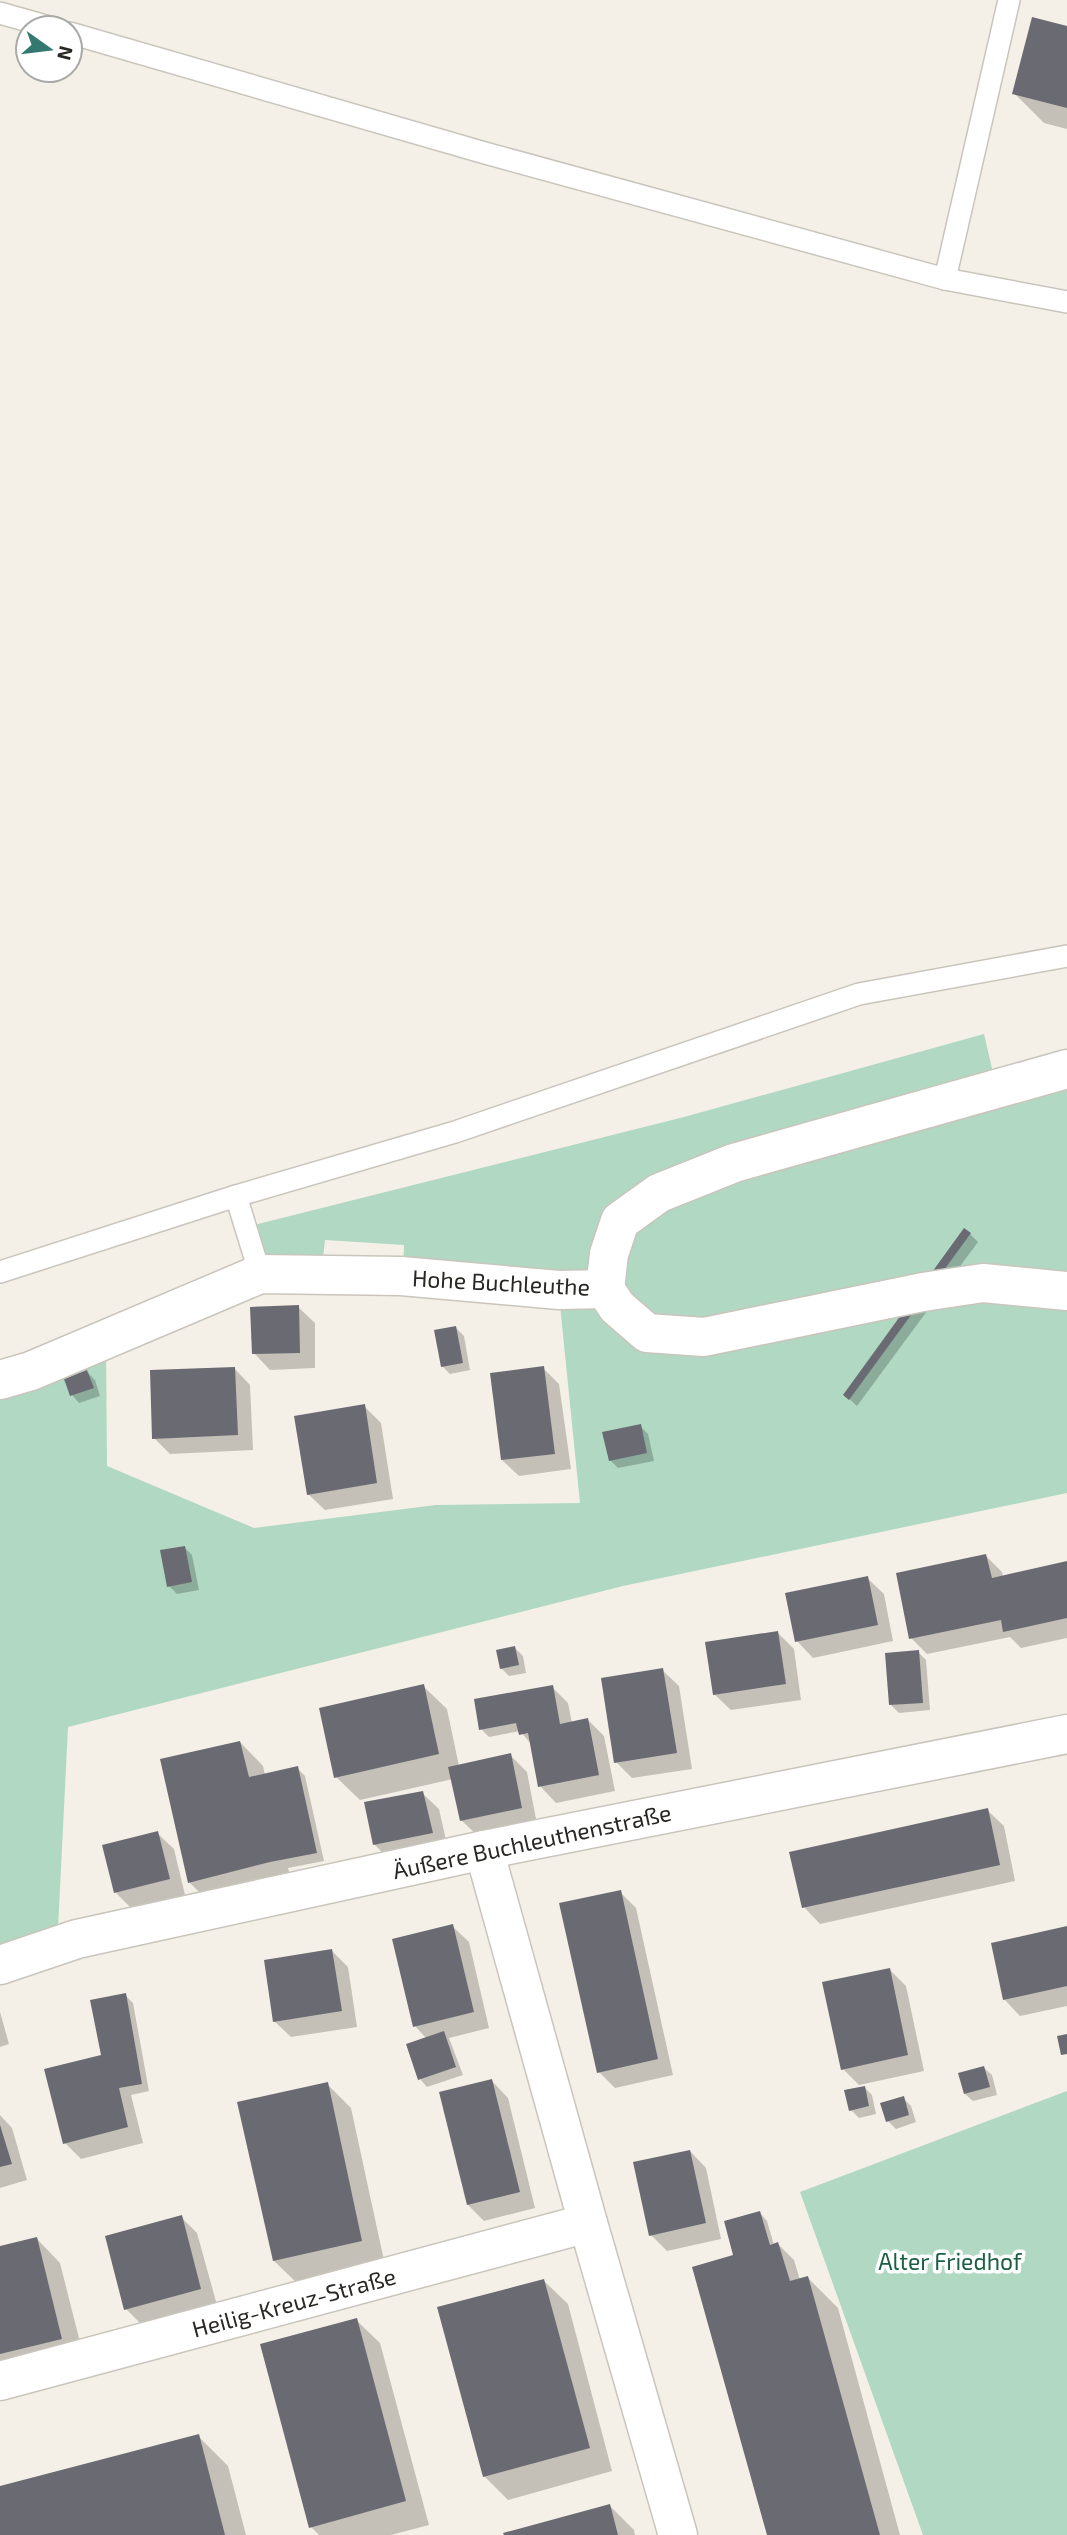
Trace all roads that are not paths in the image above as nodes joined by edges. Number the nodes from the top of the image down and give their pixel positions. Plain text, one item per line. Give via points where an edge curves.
1 (1009, 0) edge
2 (84, 37) edge
3 (945, 279) junction
4 (1067, 302) edge
5 (1067, 956) edge
6 (1067, 1069) edge
7 (236, 1196) junction
8 (0, 1272) edge
9 (260, 1274) junction
10 (605, 1289) junction
11 (1067, 1291) edge
12 (0, 1380) edge
13 (1067, 1734) edge
14 (484, 1850) junction
15 (0, 1965) edge
16 (588, 2223) junction
17 (0, 2381) edge
18 (678, 2535) edge

1 - 3 lane
2 - 3 lane
3 - 4 lane
5 - 7 lane via 859,994 455,1132
6 - 10 street, Hohe Buchleuthe via 734,1163 659,1193 620,1221 609,1254
7 - 8 lane
7 - 9 lane
9 - 10 street, Hohe Buchleuthe via 401,1276 559,1290
9 - 12 street, Hohe Buchleuthe
10 - 11 street via 617,1307 647,1333 704,1337 983,1283
13 - 14 street, Äußere Buchleuthenstraße
14 - 15 street, Äußere Buchleuthenstraße via 77,1939
14 - 16 street
16 - 17 street, Heilig-Kreuz-Straße
16 - 18 street

